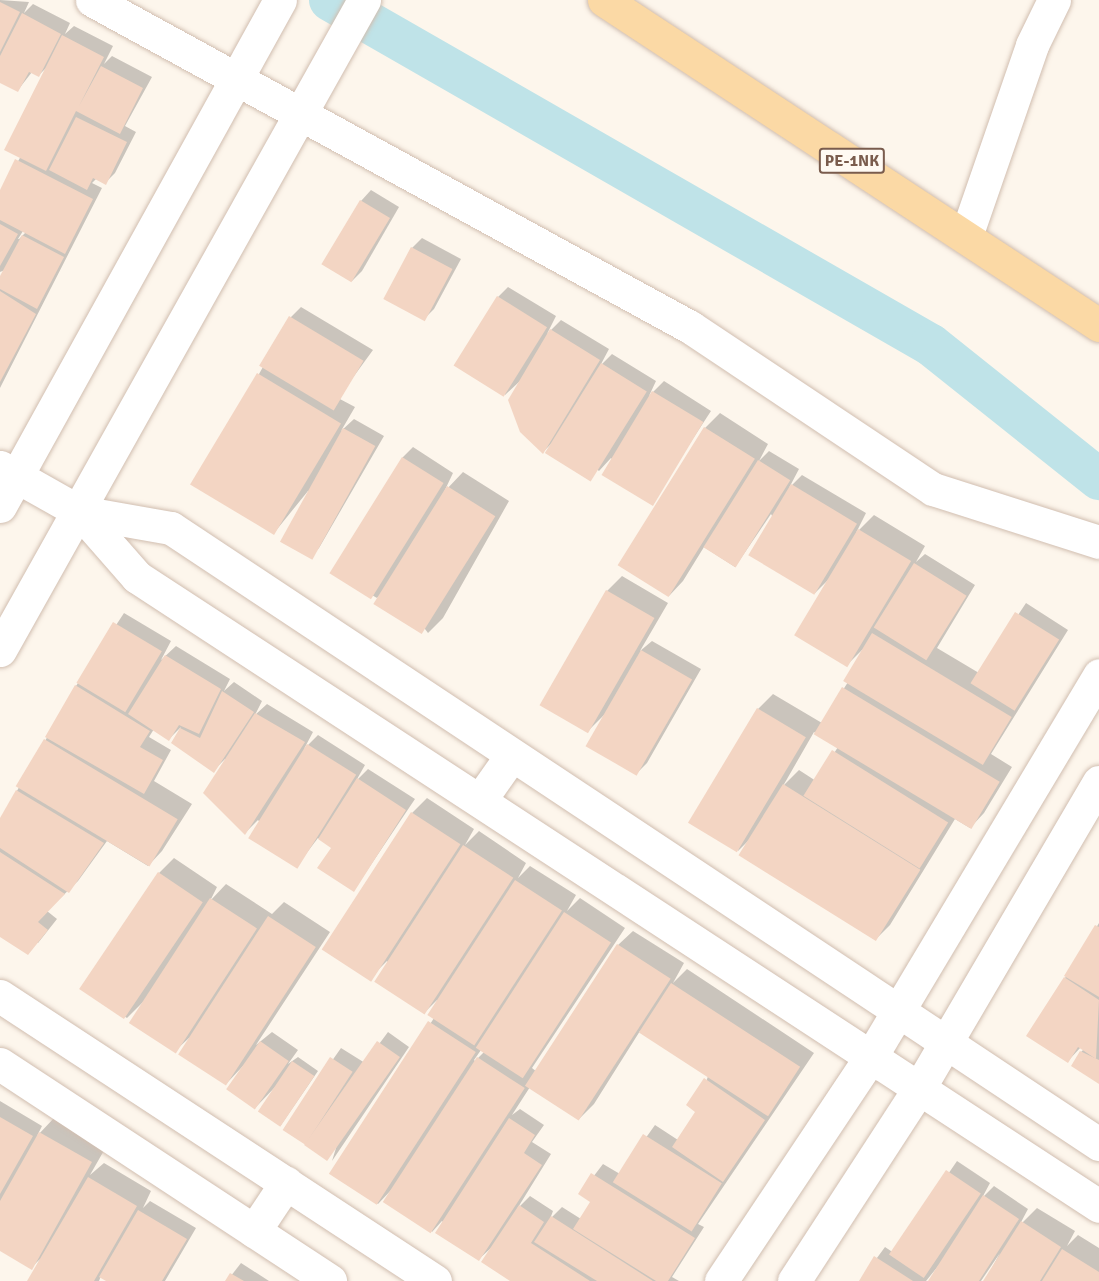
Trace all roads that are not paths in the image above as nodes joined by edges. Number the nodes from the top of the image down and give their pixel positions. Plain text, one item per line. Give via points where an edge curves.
1 (92, 0) edge
2 (280, 0) edge
3 (364, 0) edge
4 (604, 0) edge
5 (1054, 0) edge
6 (237, 79) junction
7 (298, 116) junction
8 (966, 236) junction
9 (1099, 325) edge
10 (8, 472) edge
11 (0, 506) edge
12 (80, 512) junction
13 (1099, 543) edge
14 (0, 650) edge
15 (1099, 675) edge
16 (511, 756) junction
17 (1099, 782) edge
18 (480, 800) junction
19 (0, 996) edge
20 (895, 1010) junction
21 (944, 1044) junction
22 (870, 1058) junction
23 (0, 1064) edge
24 (918, 1090) junction
25 (1099, 1144) edge
26 (286, 1183) junction
27 (1099, 1206) edge
28 (254, 1231) junction
29 (330, 1281) edge
30 (435, 1281) edge
31 (721, 1281) edge
32 (794, 1281) edge

1 - 6 street
2 - 6 street
3 - 7 street
4 - 8 main road, PE-1NK
5 - 8 street via 1032,45
6 - 7 street
6 - 10 street
7 - 12 street
7 - 13 street via 690,327 933,489
8 - 9 main road, PE-1NK
10 - 11 street
10 - 12 street
12 - 14 street
12 - 16 street via 171,528
12 - 18 street via 137,577
15 - 20 street
16 - 18 street
16 - 20 street
17 - 21 street
18 - 22 street
19 - 26 street
20 - 21 street
20 - 22 street
21 - 24 street
21 - 25 street
22 - 24 street
22 - 31 street
23 - 28 street
24 - 27 street
24 - 32 street
26 - 28 street
26 - 30 street
28 - 29 street

